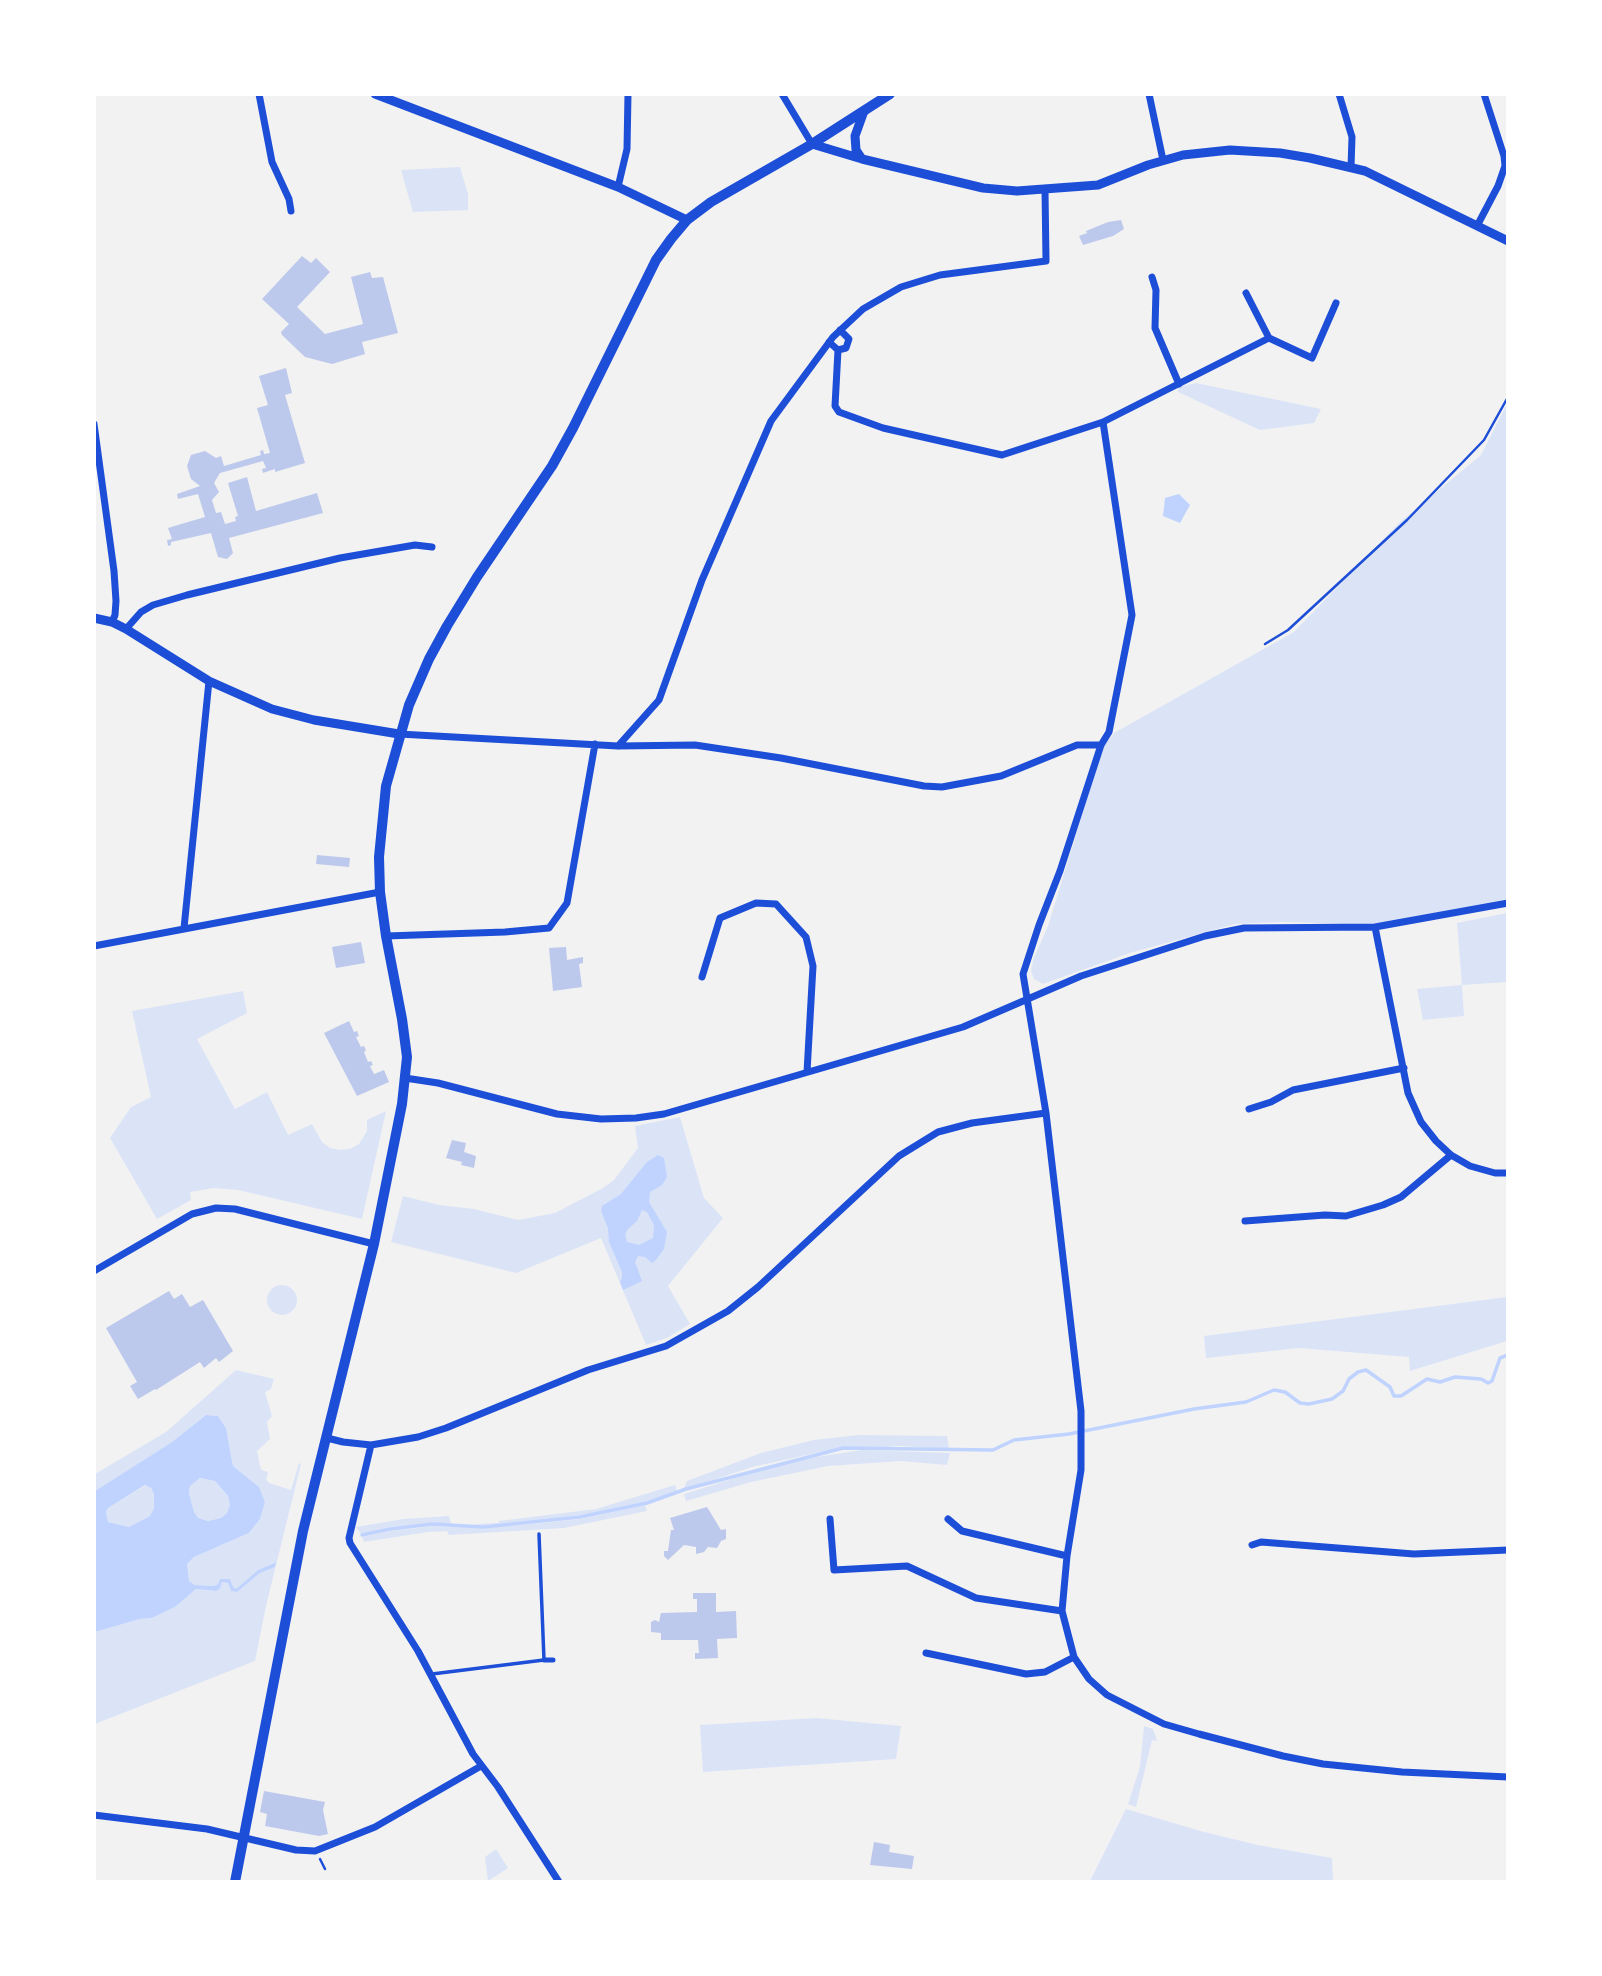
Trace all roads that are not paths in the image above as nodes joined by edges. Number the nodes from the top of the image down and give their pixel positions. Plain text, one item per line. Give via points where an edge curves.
1 (260, 94) edge
2 (375, 94) edge
3 (628, 94) edge
4 (782, 94) edge
5 (890, 94) edge
6 (1149, 94) edge
7 (1339, 94) edge
8 (1484, 94) edge
9 (864, 111) junction
10 (812, 144) junction
11 (862, 159) junction
12 (1163, 160) junction
13 (1351, 167) junction
14 (618, 187) junction
15 (1045, 191) junction
16 (291, 211) dead end
17 (687, 220) junction
18 (1477, 226) junction
19 (1507, 241) edge
20 (1152, 277) dead end
21 (1246, 293) dead end
22 (1336, 303) dead end
23 (840, 330) junction
24 (1269, 338) junction
25 (829, 342) junction
26 (838, 350) junction
27 (1179, 384) junction
28 (1103, 422) junction
29 (94, 424) edge
30 (432, 547) dead end
31 (94, 618) edge
32 (112, 622) junction
33 (127, 629) junction
34 (209, 681) junction
35 (399, 734) junction
36 (595, 744) junction
37 (1101, 745) junction
38 (618, 746) junction
39 (380, 892) junction
40 (1507, 903) edge
41 (184, 928) junction
42 (1375, 928) junction
43 (386, 936) junction
44 (94, 946) edge
45 (702, 976) dead end
46 (1026, 999) junction
47 (1404, 1068) junction
48 (807, 1072) junction
49 (405, 1078) junction
50 (1249, 1109) dead end
51 (1046, 1113) junction
52 (1451, 1155) junction
53 (1507, 1173) edge
54 (1245, 1221) dead end
55 (374, 1244) junction
56 (94, 1270) edge
57 (327, 1438) junction
58 (371, 1445) junction
59 (830, 1519) dead end
60 (948, 1520) dead end
61 (539, 1534) dead end
62 (1252, 1545) dead end
63 (1507, 1550) edge
64 (1067, 1556) junction
65 (1062, 1611) junction
66 (926, 1653) dead end
67 (1074, 1657) junction
68 (544, 1660) junction
69 (553, 1660) dead end
70 (429, 1674) junction
71 (481, 1766) junction
72 (1507, 1777) edge
73 (94, 1815) edge
74 (243, 1838) junction
75 (235, 1881) edge
76 (559, 1881) edge

1 - 16 street via 272,162
2 - 14 street
3 - 14 street via 627,149
4 - 10 street
5 - 9 main road
6 - 12 street
7 - 13 street via 1352,137
8 - 18 street via 1504,166
9 - 10 main road
9 - 11 street via 855,136
10 - 11 street
10 - 17 main road
11 - 15 street via 983,188
12 - 13 street via 1230,150 1280,153
12 - 15 street via 1098,185
13 - 18 street
14 - 17 street
15 - 23 street via 1046,261 940,275 901,287 863,309
17 - 35 main road via 656,260 552,466 477,577 429,659
18 - 19 street
20 - 27 street via 1156,328
21 - 24 street
22 - 24 street via 1312,358
23 - 25 street
23 - 26 street via 849,343
24 - 27 street
25 - 26 street
25 - 38 street via 771,421 702,580 659,700
26 - 28 street via 835,406 839,412 883,428 1002,455
27 - 28 street
28 - 37 street via 1132,615 1114,716
29 - 32 street via 114,571
30 - 33 street via 415,545 340,558 187,595 153,605
31 - 32 street
32 - 33 street
33 - 34 street
34 - 35 street via 272,709
34 - 41 street
35 - 36 street
35 - 39 main road via 381,820
36 - 38 street
36 - 43 street via 567,903 548,928
37 - 38 street via 1077,745 1002,776 942,787 695,745
37 - 46 street via 1023,974
39 - 41 street
39 - 43 main road
40 - 42 street
41 - 44 street
42 - 46 street via 1244,928 1081,976
42 - 47 street
43 - 49 main road via 405,1036
45 - 48 street via 720,918 756,903 776,904 806,937 813,966
46 - 48 street via 962,1027
46 - 51 street
47 - 50 street via 1293,1090
47 - 52 street via 1408,1093 1421,1122
48 - 49 street via 664,1114 601,1119 557,1114
49 - 55 main road via 397,1140
51 - 58 street via 938,1132 899,1156 728,1311 666,1346 589,1370 446,1428
51 - 64 street via 1080,1416 1081,1470
52 - 53 street via 1470,1167
52 - 54 street via 1401,1197 1383,1205 1346,1216
55 - 56 street via 216,1208 192,1214
55 - 57 main road
57 - 58 street
57 - 74 main road via 303,1531
58 - 70 street via 349,1538
59 - 65 street via 834,1570 907,1566 976,1598
60 - 64 street via 962,1531
61 - 68 lane
62 - 63 street via 1414,1554
64 - 65 street
65 - 67 street
66 - 67 street via 1026,1674 1045,1672
67 - 72 street via 1107,1695 1164,1724 1199,1734 1324,1764
68 - 69 street
68 - 70 lane
70 - 71 street
71 - 74 street via 375,1827 321,1849 296,1850
71 - 76 street
73 - 74 street via 208,1829
74 - 75 main road

